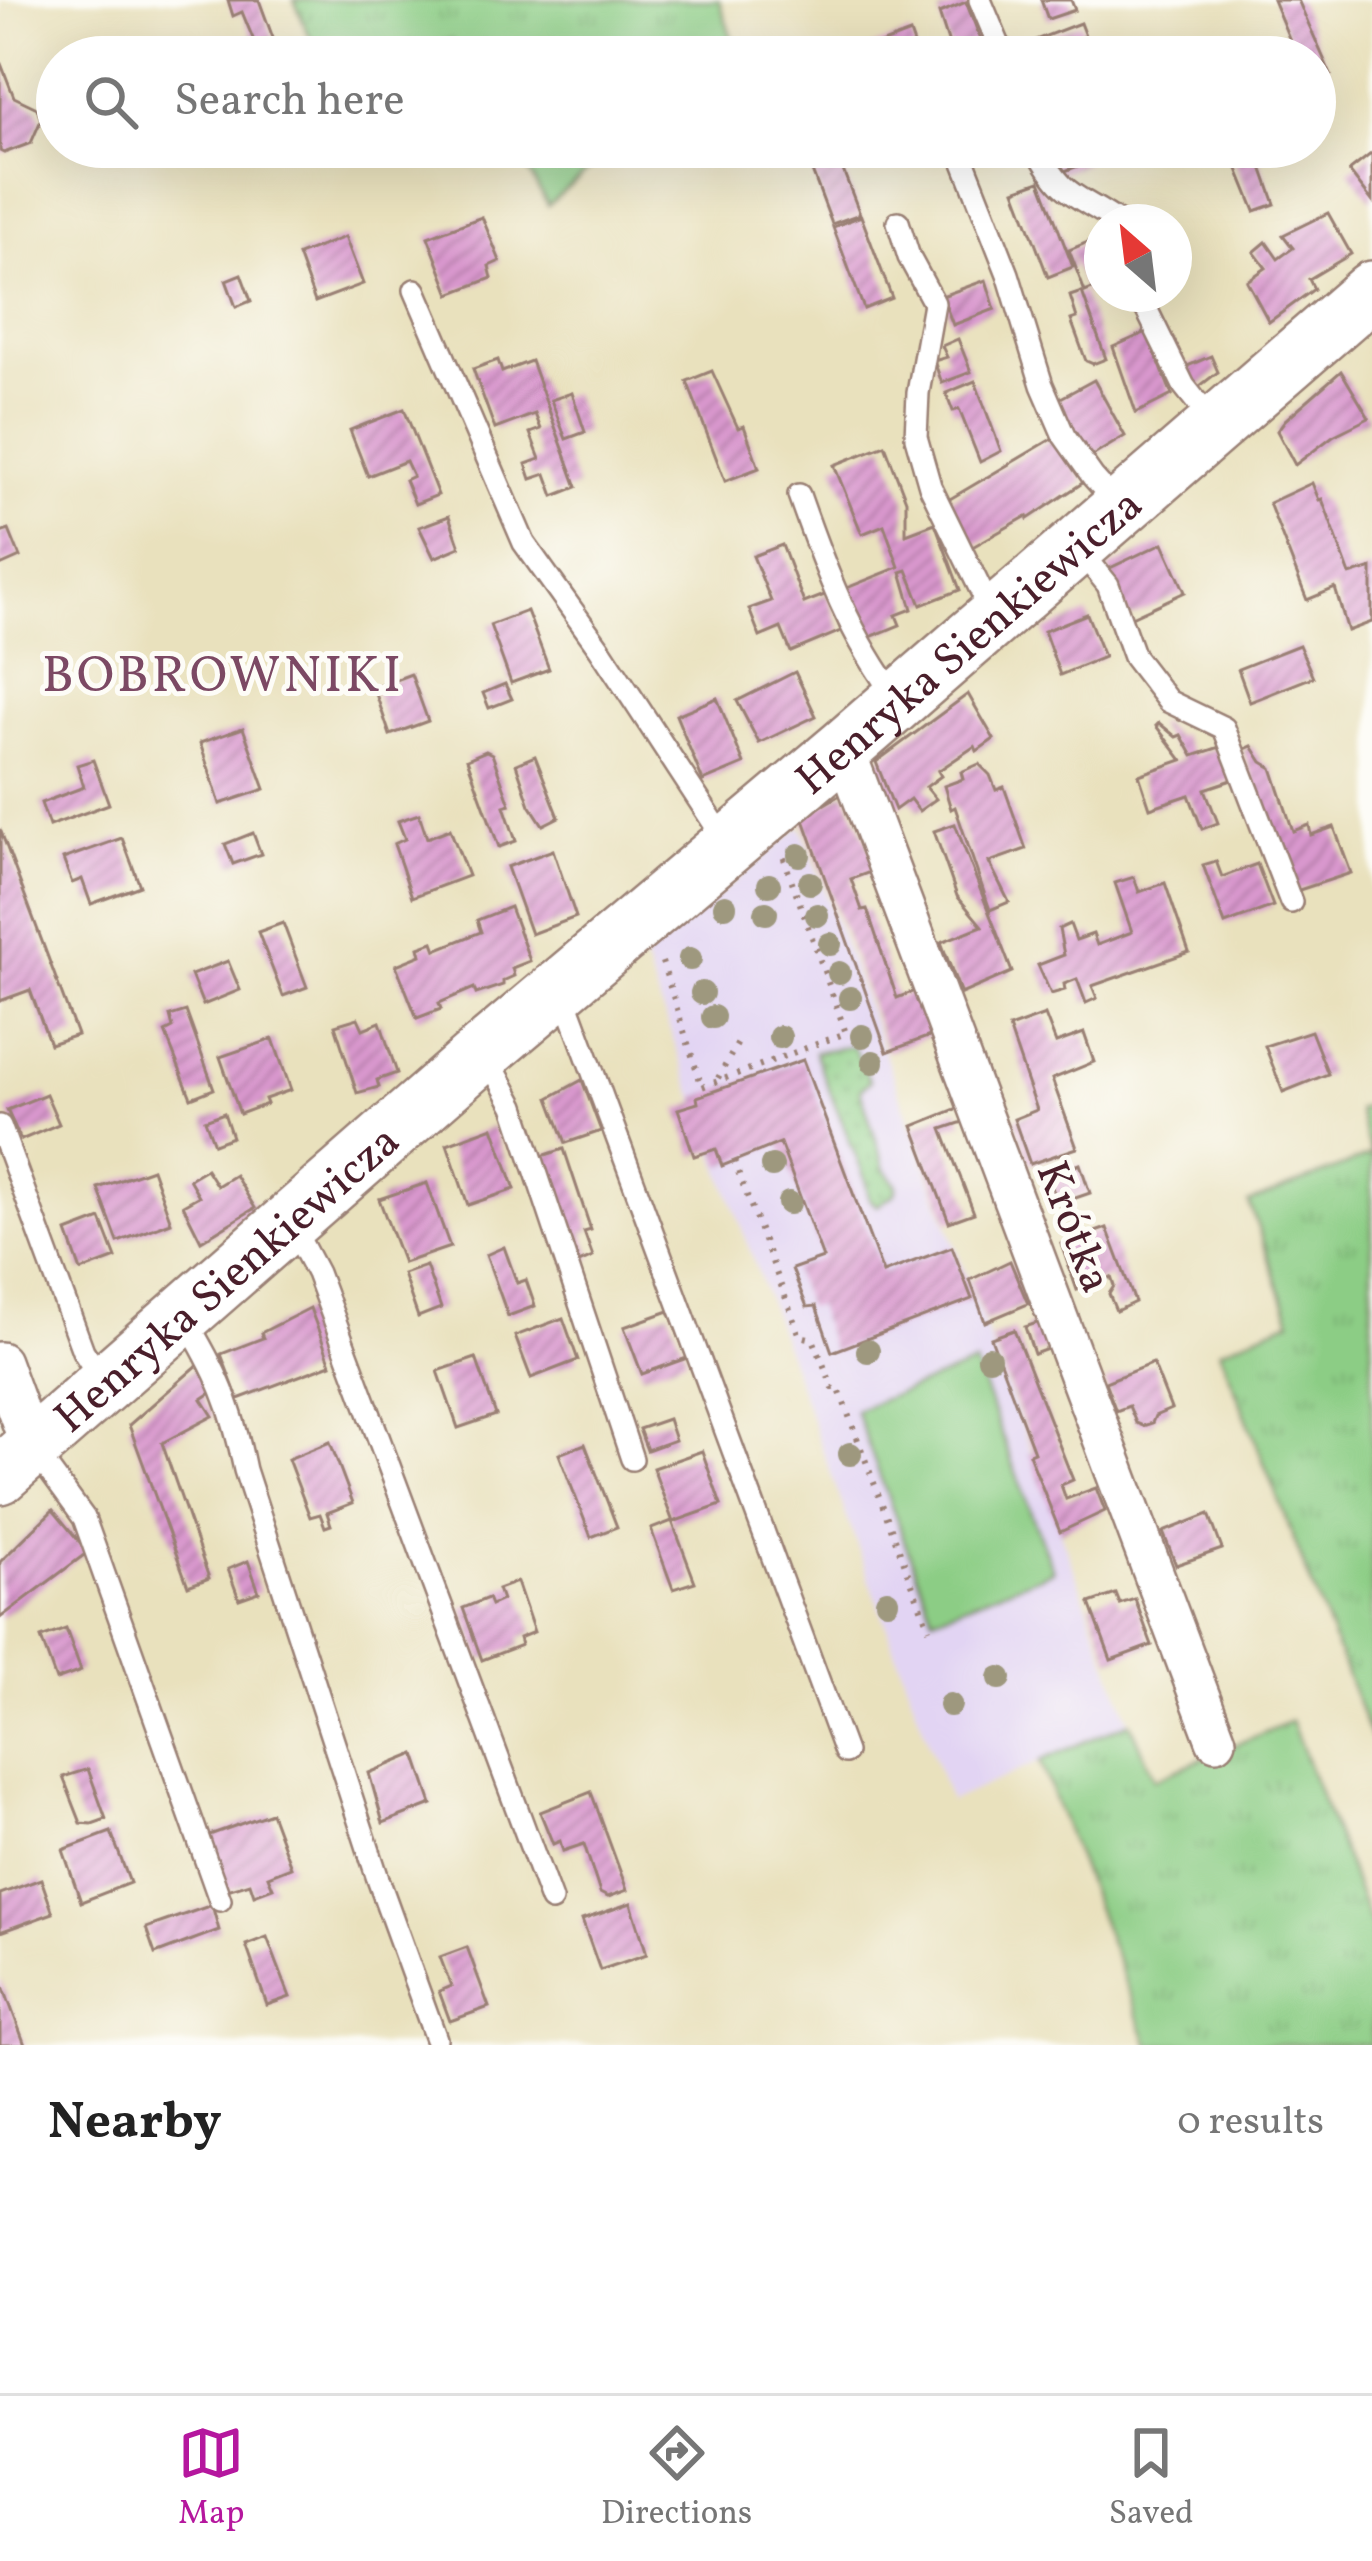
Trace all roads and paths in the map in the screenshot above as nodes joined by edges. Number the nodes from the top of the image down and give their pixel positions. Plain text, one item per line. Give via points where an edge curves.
1 (980, 0) edge
2 (995, 36) edge
3 (966, 168) edge
4 (1048, 168) edge
5 (1084, 206) edge
6 (898, 222) dead end
7 (415, 290) dead end
8 (1372, 290) edge
9 (1148, 312) edge
10 (1216, 425) junction
11 (799, 495) dead end
12 (1120, 508) junction
13 (1076, 546) junction
14 (994, 617) junction
15 (898, 700) junction
16 (844, 748) junction
17 (754, 848) junction
18 (1292, 902) dead end
19 (660, 956) dead end
20 (562, 988) junction
21 (739, 1041) dead end
22 (484, 1053) junction
23 (716, 1082) junction
24 (0, 1126) edge
25 (734, 1161) dead end
26 (290, 1221) junction
27 (182, 1315) junction
28 (0, 1362) edge
29 (104, 1383) junction
30 (632, 1459) dead end
31 (16, 1461) edge
32 (929, 1629) dead end
33 (1216, 1740) dead end
34 (845, 1752) dead end
35 (220, 1900) dead end
36 (551, 1900) dead end
37 (436, 2039) dead end

1 - 2 lane
3 - 12 lane via 1064,436
4 - 5 lane
6 - 14 lane via 934,303 916,437 930,486
7 - 17 lane via 524,544
8 - 10 street, Henryka Sienkiewicza
9 - 10 lane via 1184,386
10 - 12 street, Henryka Sienkiewicza
11 - 15 lane via 843,614
12 - 13 street, Henryka Sienkiewicza
13 - 14 street, Henryka Sienkiewicza
13 - 18 lane via 1108,585 1134,657 1168,700 1223,728
14 - 15 street, Henryka Sienkiewicza
15 - 16 street, Henryka Sienkiewicza
16 - 17 street, Henryka Sienkiewicza
16 - 33 street, Krótka
17 - 20 street, Henryka Sienkiewicza
17 - 23 path via 846,1033
19 - 23 path via 702,1087
20 - 22 street, Henryka Sienkiewicza
20 - 34 lane
21 - 23 path
22 - 26 street, Henryka Sienkiewicza
22 - 30 lane via 514,1106
24 - 29 lane via 83,1351
25 - 32 path via 800,1336 813,1339 838,1387
26 - 27 street, Henryka Sienkiewicza
26 - 36 lane via 317,1273
27 - 29 street, Henryka Sienkiewicza
27 - 37 lane via 233,1412 245,1470
28 - 31 street
29 - 31 street, Henryka Sienkiewicza
31 - 35 lane via 84,1518

